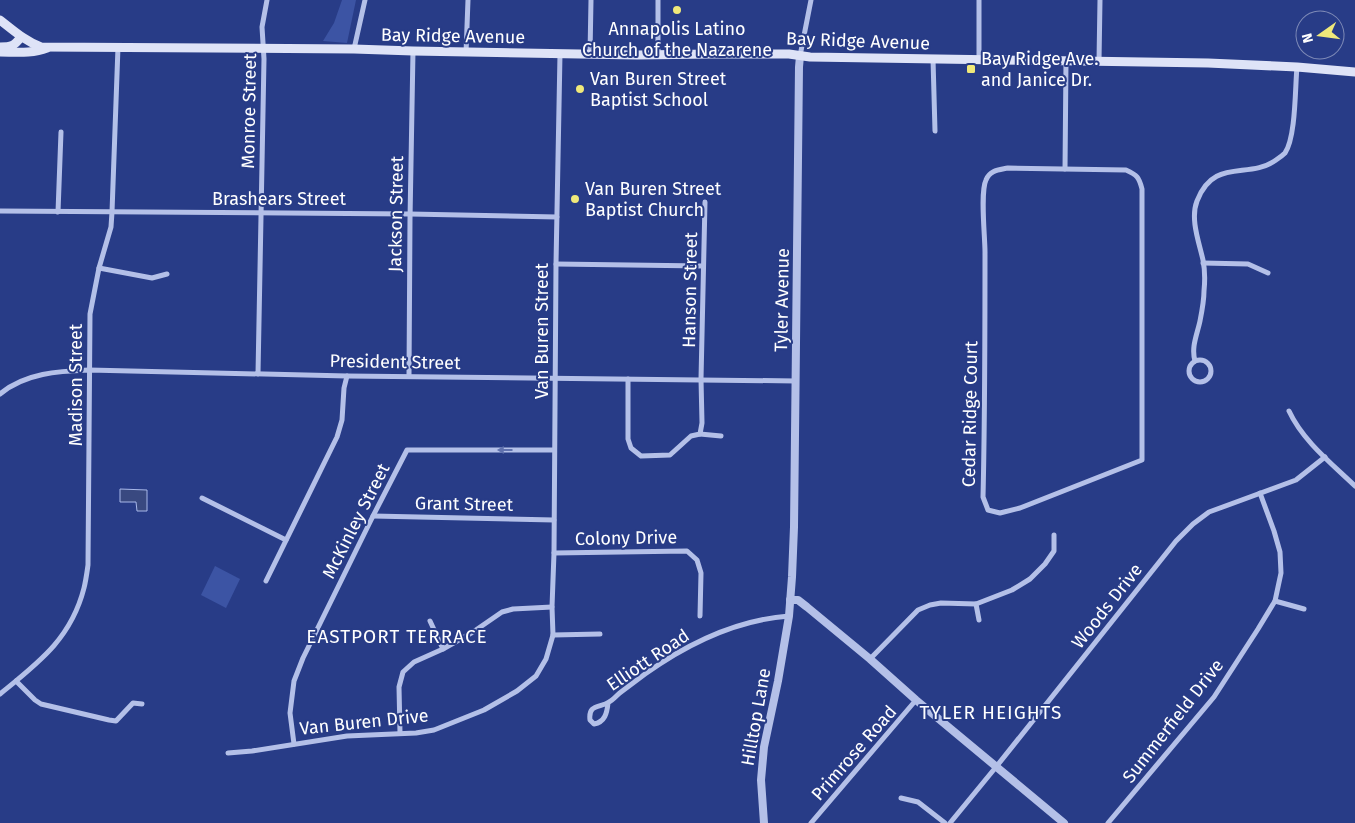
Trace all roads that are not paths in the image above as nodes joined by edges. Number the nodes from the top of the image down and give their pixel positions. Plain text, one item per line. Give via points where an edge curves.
1 (267, 0) edge
2 (366, 0) edge
3 (468, 0) edge
4 (591, 0) edge
5 (658, 0) edge
6 (811, 0) edge
7 (980, 0) edge
8 (1100, 0) edge
9 (0, 20) edge
10 (21, 37) junction
11 (50, 46) junction
12 (0, 47) edge
13 (118, 47) junction
14 (264, 49) junction
15 (354, 49) junction
16 (0, 52) edge
17 (413, 52) junction
18 (466, 52) junction
19 (560, 54) junction
20 (590, 55) junction
21 (658, 55) junction
22 (800, 56) junction
23 (979, 59) junction
24 (933, 60) junction
25 (1066, 61) junction
26 (1099, 61) junction
27 (1297, 66) junction
28 (1355, 72) edge
29 (935, 131) dead end
30 (61, 132) dead end
31 (1064, 169) junction
32 (705, 202) dead end
33 (0, 211) edge
34 (58, 212) junction
35 (112, 212) junction
36 (262, 213) junction
37 (410, 214) junction
38 (557, 217) junction
39 (1203, 263) junction
40 (556, 264) junction
41 (703, 266) junction
42 (99, 268) junction
43 (1268, 273) dead end
44 (167, 274) dead end
45 (1195, 362) junction
46 (90, 370) junction
47 (258, 374) junction
48 (347, 376) junction
49 (409, 376) junction
50 (556, 378) junction
51 (628, 379) junction
52 (701, 379) junction
53 (796, 380) junction
54 (0, 394) edge
55 (1289, 411) dead end
56 (700, 434) junction
57 (721, 436) dead end
58 (554, 450) junction
59 (1324, 457) junction
60 (1355, 486) edge
61 (1260, 493) junction
62 (202, 498) dead end
63 (373, 516) junction
64 (554, 520) junction
65 (1054, 535) dead end
66 (286, 540) junction
67 (554, 553) junction
68 (266, 581) dead end
69 (790, 600) junction
70 (1275, 601) junction
71 (976, 604) junction
72 (552, 607) junction
73 (1304, 609) dead end
74 (700, 616) dead end
75 (789, 616) junction
76 (979, 620) dead end
77 (430, 621) dead end
78 (553, 634) junction
79 (600, 634) dead end
80 (443, 649) junction
81 (870, 659) junction
82 (16, 681) junction
83 (0, 694) edge
84 (916, 700) junction
85 (608, 703) junction
86 (142, 704) dead end
87 (400, 733) junction
88 (294, 744) junction
89 (228, 753) dead end
90 (996, 767) junction
91 (901, 798) dead end
92 (764, 823) edge
93 (811, 823) edge
94 (946, 823) edge
95 (950, 823) edge
96 (1064, 823) edge
97 (1108, 823) edge

1 - 14 street, Monroe Street via 262,27
2 - 15 street
3 - 18 street
4 - 20 street
5 - 21 street
6 - 22 street, Tyler Avenue
7 - 23 street
8 - 26 street
9 - 10 main road
10 - 11 main road via 41,47
10 - 12 main road via 15,44
11 - 13 main road, Bay Ridge Avenue
11 - 16 main road, Bay Ridge Avenue via 40,51
13 - 14 main road, Bay Ridge Avenue
13 - 35 street, Madison Street
14 - 15 main road, Bay Ridge Avenue
14 - 36 street, Monroe Street
15 - 17 main road, Bay Ridge Avenue
17 - 18 main road, Bay Ridge Avenue
17 - 37 street, Jackson Street
18 - 19 main road, Bay Ridge Avenue
19 - 20 main road, Bay Ridge Avenue
19 - 38 street, Van Buren Street
20 - 21 main road, Bay Ridge Avenue
21 - 22 main road, Bay Ridge Avenue
22 - 24 main road, Bay Ridge Avenue
22 - 53 street, Tyler Avenue
23 - 24 main road, Bay Ridge Avenue
23 - 25 main road, Bay Ridge Avenue
24 - 29 street
25 - 26 main road, Bay Ridge Avenue
25 - 31 street
26 - 27 main road, Bay Ridge Avenue
27 - 28 main road, Bay Ridge Avenue
27 - 39 street via 1292,136 1285,153 1255,169 1220,174 1208,182 1197,201 1194,216
30 - 34 street
31 - 31 street, Cedar Ridge Court via 1008,168 990,173 985,181 983,497 988,510 1000,513 1029,505 1142,460 1142,189 1139,179 1126,170
32 - 41 street, Hanson Street
33 - 34 street, Brashears Street
34 - 35 street, Brashears Street
35 - 36 street, Brashears Street
35 - 42 street, Madison Street
36 - 37 street, Brashears Street
36 - 47 street, Monroe Street
37 - 38 street, Brashears Street
37 - 49 street, Jackson Street
38 - 40 street, Van Buren Street
39 - 43 street via 1248,264
39 - 45 street via 1204,290 1193,347
40 - 41 street
40 - 50 street, Van Buren Street
41 - 52 street, Hanson Street
42 - 44 street via 152,278
42 - 46 street, Madison Street via 90,314
45 - 45 street via 1209,364 1211,375 1203,382 1196,382 1191,377 1190,366
46 - 47 street, President Street
46 - 54 street, President Street via 35,376 19,381
46 - 82 street, Madison Street via 88,565 84,587 75,612 57,644
47 - 48 street, President Street
48 - 49 street, President Street
48 - 66 street via 337,437
49 - 50 street, President Street
50 - 51 street, President Street
50 - 58 street, Van Buren Street
51 - 52 street, President Street
51 - 56 street via 628,439 631,448 641,456 670,454 691,436
52 - 53 street, President Street
52 - 56 street, Hanson Street
53 - 69 street, Tyler Avenue
55 - 59 street via 1295,425
56 - 57 street
58 -> 63 street, McKinley Street via 407,450
58 - 64 street, Van Buren Street
59 - 60 street
59 - 61 street, Woods Drive via 1296,480
61 - 70 street, Summerfield Drive via 1280,552 1281,573
61 - 90 street, Woods Drive via 1208,512 1192,524
62 - 66 street
63 - 64 street, Grant Street
63 - 88 street, McKinley Street via 294,681 290,714
64 - 67 street, Van Buren Street
65 - 71 street via 1054,551 1030,578 1012,590
66 - 68 street
67 - 72 street, Van Buren Street
67 - 74 street, Colony Drive via 687,551 697,560 701,572
69 - 75 street, Tyler Avenue
69 - 81 street via 798,600 807,606
70 - 73 street
70 - 97 street, Summerfield Drive via 1214,697
71 - 76 street
71 - 81 street via 941,603 918,610
72 - 78 street, Van Buren Drive
72 - 80 street via 502,612
75 - 85 street, Elliott Road via 755,620 688,646
75 - 92 street, Hilltop Lane via 764,747 761,780
77 - 80 street
78 - 79 street
78 - 87 street, Van Buren Drive via 546,659 536,676 517,691 484,710 434,730
80 - 87 street via 414,662 403,672 399,687
81 - 84 street
82 - 83 street, Madison Street
82 - 86 street via 41,704 109,720 116,721 133,704
84 - 90 street
84 - 93 street, Primrose Road
85 - 85 street, Elliott Road via 604,719 594,724 590,720 591,710
87 - 88 street, Van Buren Drive
88 - 89 street, Van Buren Drive
90 - 95 street, Woods Drive
90 - 96 street
91 - 94 street via 918,802

